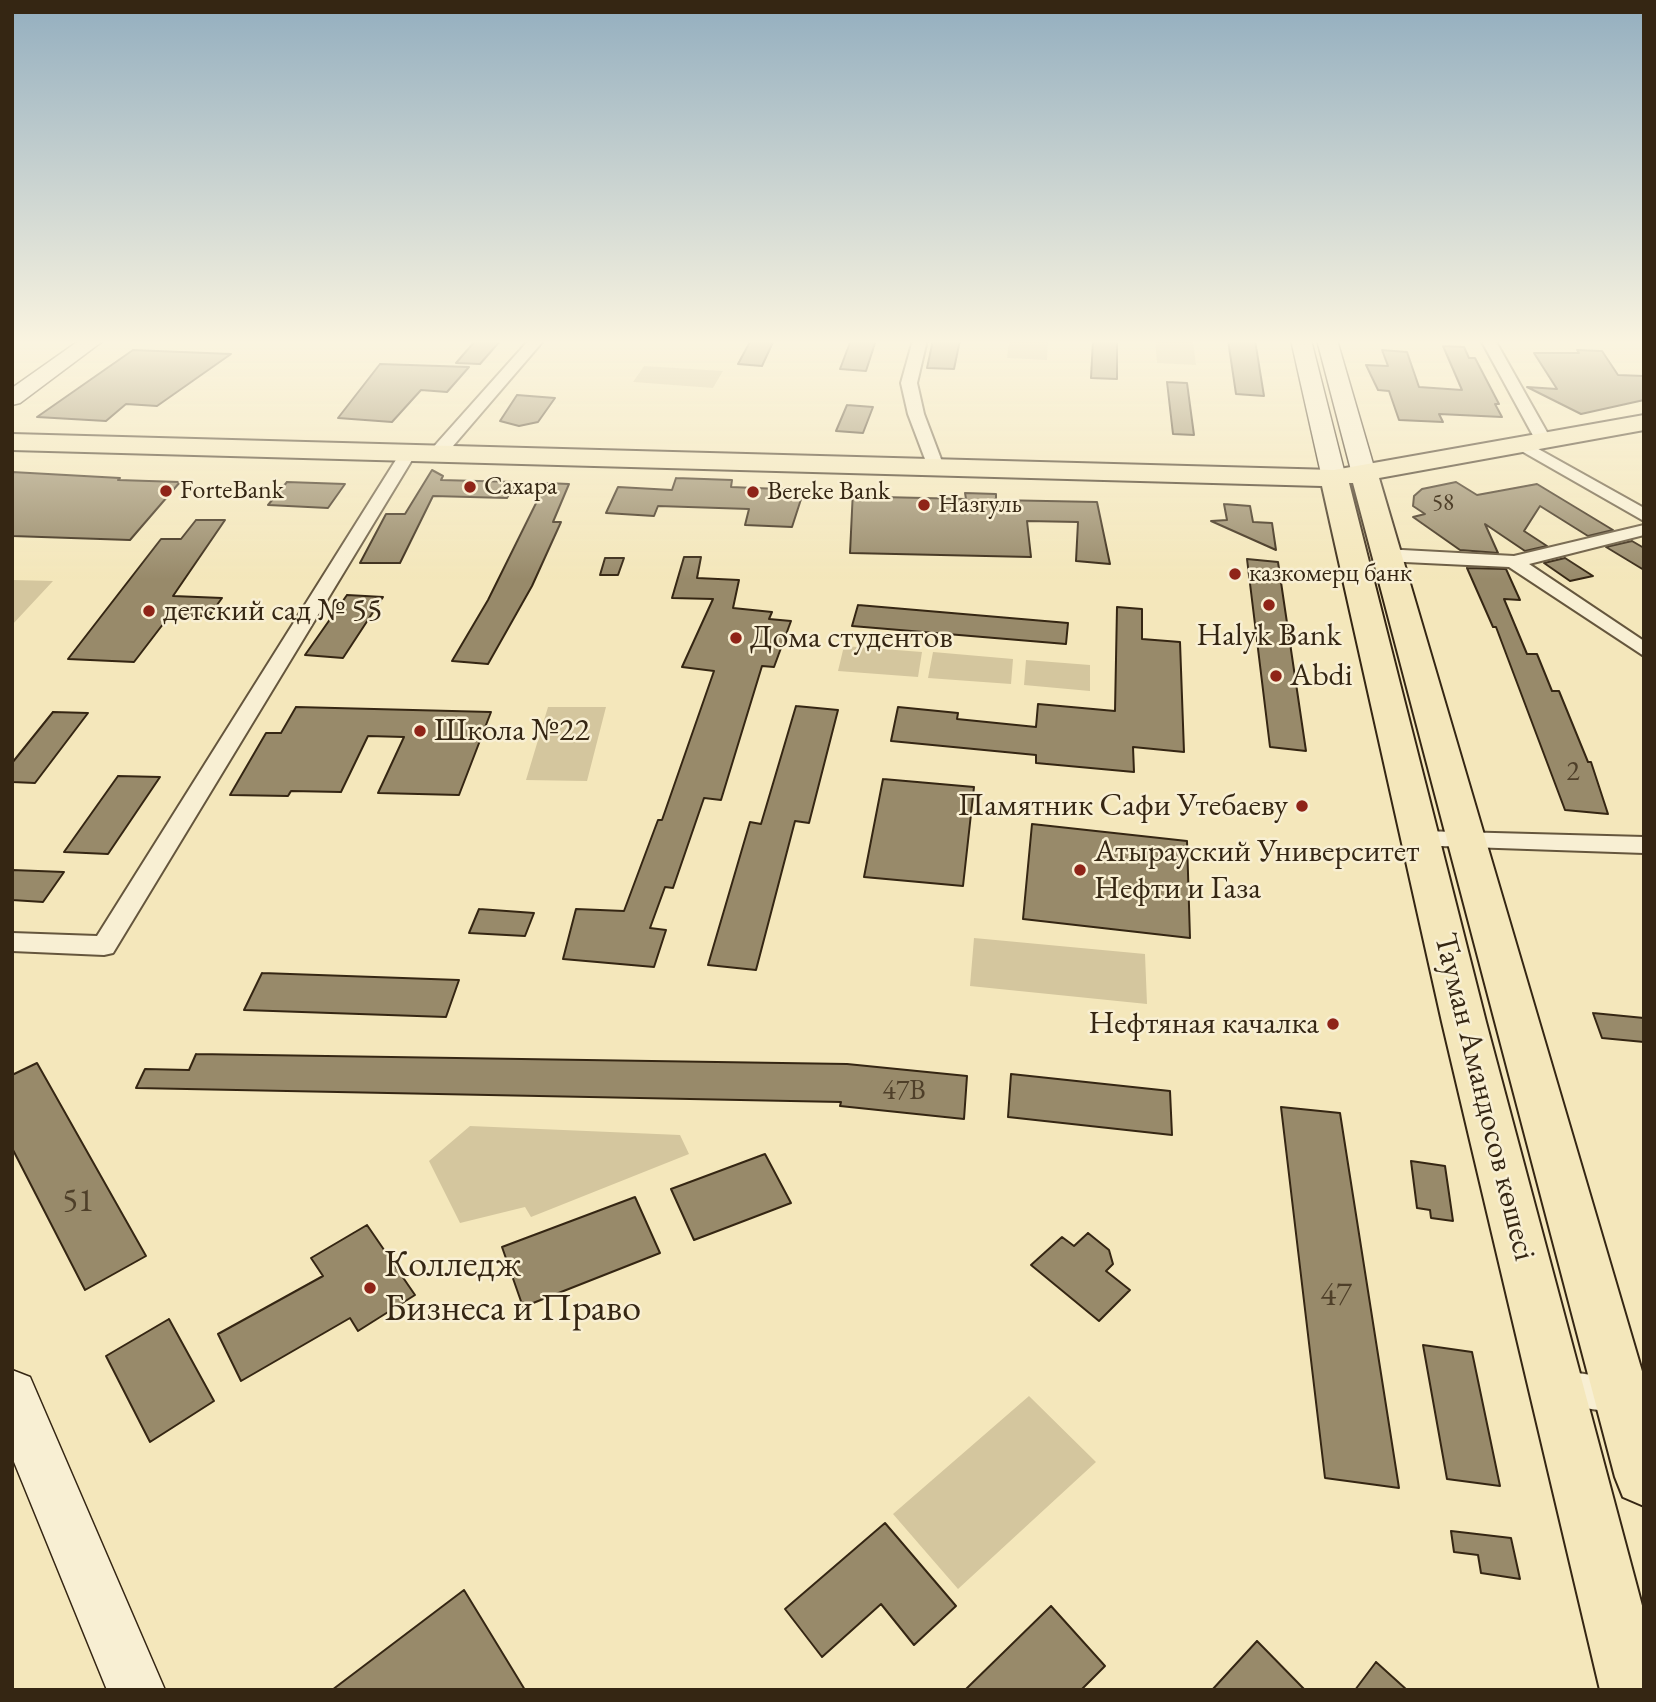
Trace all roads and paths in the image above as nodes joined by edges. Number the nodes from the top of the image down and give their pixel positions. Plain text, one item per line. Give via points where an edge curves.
1 (467, 419) edge
2 (918, 419) edge
3 (1339, 419) edge
4 (1349, 419) edge
5 (1523, 419) edge
6 (1644, 422) edge
7 (12, 442) edge
8 (1534, 444) junction
9 (407, 456) junction
10 (435, 456) junction
11 (936, 467) junction
12 (1247, 474) junction
13 (1365, 475) junction
14 (1644, 516) edge
15 (1644, 530) edge
16 (1384, 555) junction
17 (1514, 562) junction
18 (1644, 650) edge
19 (1420, 839) junction
20 (1467, 842) junction
21 (1644, 845) edge
22 (12, 942) edge
23 (1557, 1387) junction
24 (12, 1394) edge
25 (1632, 1398) edge
26 (1644, 1477) edge
27 (136, 1690) edge
28 (1632, 1690) edge

1 - 10 street
2 - 11 street
3 - 13 main road, Тауман Амандосов көшесі
4 - 13 main road, Тауман Амандосов көшесі
5 - 8 street
6 - 8 main road
7 - 9 main road
8 - 13 main road
8 - 14 street
9 - 10 main road
9 - 22 street via 104,946
10 - 11 main road
11 - 12 main road
12 - 13 main road
12 - 13 main road via 1320,491
13 - 16 main road, Тауман Амандосов көшесі
13 - 19 main road, Тауман Амандосов көшесі
15 - 17 street
16 - 17 street
16 - 20 main road, Тауман Амандосов көшесі
17 - 18 street
19 - 20 street
19 - 23 main road, Тауман Амандосов көшесі
20 - 21 street
20 - 25 main road, Тауман Амандосов көшесі
23 - 25 street
23 - 28 main road, Тауман Амандосов көшесі
24 - 27 main road
25 - 26 main road, Тауман Амандосов көшесі

